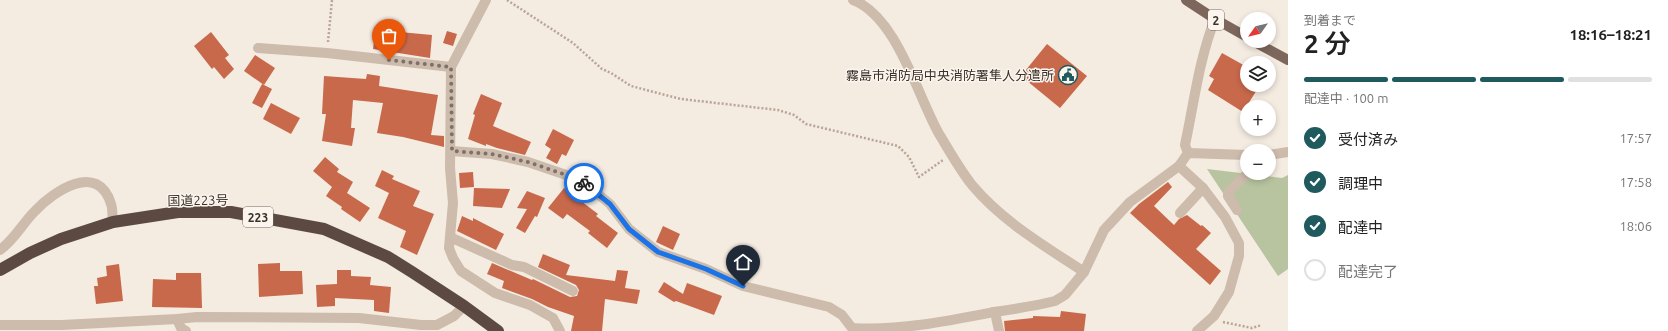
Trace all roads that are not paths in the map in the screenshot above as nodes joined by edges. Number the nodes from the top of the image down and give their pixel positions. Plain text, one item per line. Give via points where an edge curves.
1 (486, 0) edge
2 (853, 0) edge
3 (1186, 0) edge
4 (1214, 19) junction
5 (1240, 33) edge
6 (258, 48) dead end
7 (1266, 48) edge
8 (1288, 60) edge
9 (451, 67) junction
10 (452, 151) junction
11 (1288, 152) edge
12 (1188, 153) junction
13 (1276, 154) edge
14 (1240, 155) edge
15 (1179, 166) junction
16 (1241, 180) edge
17 (1203, 188) junction
18 (1237, 210) dead end
19 (1180, 213) dead end
20 (113, 222) junction
21 (450, 237) junction
22 (0, 250) edge
23 (0, 270) edge
24 (1084, 272) junction
25 (573, 291) dead end
26 (464, 306) junction
27 (995, 312) junction
28 (177, 319) junction
29 (0, 325) edge
30 (435, 328) edge
31 (851, 330) edge
32 (186, 331) edge
33 (498, 331) edge
34 (560, 331) edge
35 (999, 331) edge
36 (1197, 331) edge

1 - 9 street
2 - 24 street via 877,16 896,43 938,131 972,185 1019,229
3 - 4 main road, 2
4 - 5 main road, 2
4 - 12 street via 1198,82 1186,145
6 - 9 street
7 - 8 main road
9 - 10 street
10 - 21 street via 450,168 453,203
10 - 31 street via 492,154 528,162 581,180 610,204 629,229 658,252 706,269 743,286 829,307 842,315
11 - 13 street
12 - 14 street
12 - 15 street
15 - 17 street
15 - 24 street via 1130,202 1104,230
16 - 18 street via 1228,192
17 - 19 street
17 - 36 street via 1226,217 1239,243 1239,256 1229,292 1214,316
20 - 22 street via 111,204 104,191 96,183 77,182 44,202 16,236
20 - 23 highway, 国道223号 / 223 via 61,239
20 - 26 highway, 国道223号 / 223 via 178,212 231,212 324,229 388,258
21 - 25 street via 512,265 524,267
21 - 34 street via 449,248 461,271 495,293 530,305 553,318
24 - 27 street via 1065,295 1055,301
26 - 30 street
26 - 33 highway, 国道223号 / 223
27 - 31 street via 889,329
27 - 35 street
28 - 29 street
28 - 30 street via 359,318
28 - 32 street

